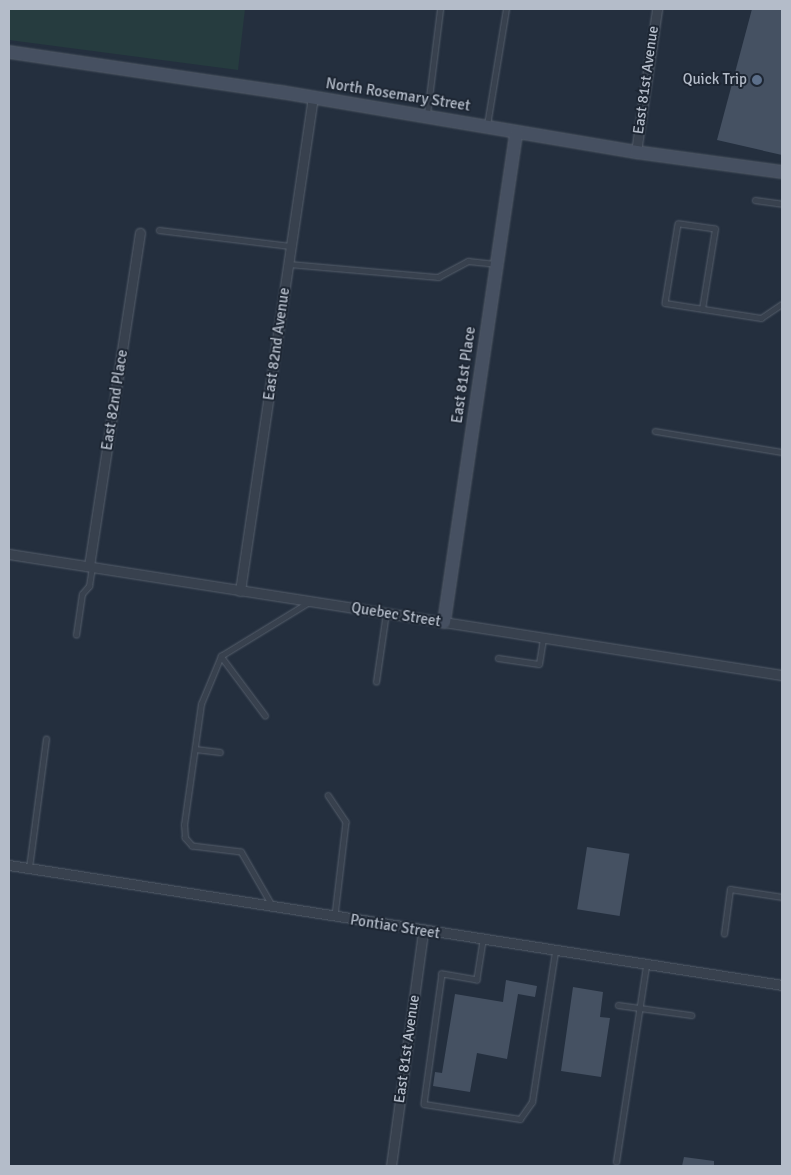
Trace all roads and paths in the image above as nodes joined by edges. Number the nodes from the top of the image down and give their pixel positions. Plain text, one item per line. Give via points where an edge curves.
1 (440, 9) edge
2 (506, 9) edge
3 (657, 9) edge
4 (9, 52) edge
5 (313, 98) junction
6 (426, 116) junction
7 (487, 126) junction
8 (516, 133) junction
9 (636, 152) junction
10 (782, 172) edge
11 (755, 200) dead end
12 (782, 204) edge
13 (159, 230) dead end
14 (140, 232) dead end
15 (292, 246) junction
16 (289, 264) junction
17 (497, 264) junction
18 (782, 304) edge
19 (702, 309) junction
20 (654, 431) dead end
21 (782, 452) edge
22 (9, 554) edge
23 (91, 567) junction
24 (240, 591) junction
25 (310, 602) junction
26 (386, 613) junction
27 (444, 622) junction
28 (76, 635) dead end
29 (543, 639) junction
30 (221, 656) junction
31 (498, 658) dead end
32 (782, 675) edge
33 (376, 682) dead end
34 (265, 715) dead end
35 (46, 739) dead end
36 (195, 749) junction
37 (220, 752) dead end
38 (328, 795) dead end
39 (9, 865) edge
40 (29, 868) junction
41 (782, 897) edge
42 (273, 907) junction
43 (335, 917) junction
44 (423, 932) junction
45 (724, 934) dead end
46 (483, 941) junction
47 (555, 952) junction
48 (646, 966) junction
49 (782, 986) edge
50 (618, 1005) dead end
51 (640, 1008) junction
52 (691, 1015) dead end
53 (616, 1162) dead end
54 (391, 1166) edge

1 - 6 lane
2 - 7 lane
3 - 9 street, East 81st Avenue
4 - 5 main road, North Rosemary Street
5 - 6 main road, North Rosemary Street
5 - 15 street, East 82nd Avenue
6 - 7 main road, North Rosemary Street
7 - 8 main road, North Rosemary Street
8 - 9 main road, North Rosemary Street
8 - 17 main road, East 81st Place
9 - 10 main road, North Rosemary Street
11 - 12 lane
13 - 15 lane
14 - 23 street, East 82nd Place
15 - 16 street, East 82nd Avenue
16 - 17 lane via 438,277 468,261
16 - 24 street, East 82nd Avenue
17 - 27 main road, East 81st Place
18 - 19 lane via 761,318
19 - 19 lane via 664,303 678,224 715,229
20 - 21 lane
22 - 23 street, Quebec Street
23 - 24 street, Quebec Street
23 - 28 lane via 89,586 82,594
24 - 25 street, Quebec Street
25 - 26 street, Quebec Street
25 - 30 lane via 272,622
26 - 27 street, Quebec Street
26 - 33 lane
27 - 29 street, Quebec Street
29 - 31 lane via 539,664
29 - 32 street, Quebec Street
30 - 34 lane
30 - 36 lane via 201,704
35 - 40 lane
36 - 37 lane
36 - 42 lane via 185,838 192,846 241,852
38 - 43 lane via 346,822
39 - 40 street, Pontiac Street
40 - 42 street, Pontiac Street
41 - 45 lane via 730,890
42 - 43 street, Pontiac Street
43 - 44 street, Pontiac Street
44 - 46 street, Pontiac Street
44 - 54 street, East 81st Avenue
46 - 47 street, Pontiac Street
46 - 47 lane via 477,980 442,974 424,1104 520,1119 532,1102
47 - 48 street, Pontiac Street
48 - 49 street, Pontiac Street
48 - 51 lane
50 - 51 lane
51 - 52 lane
51 - 53 lane

